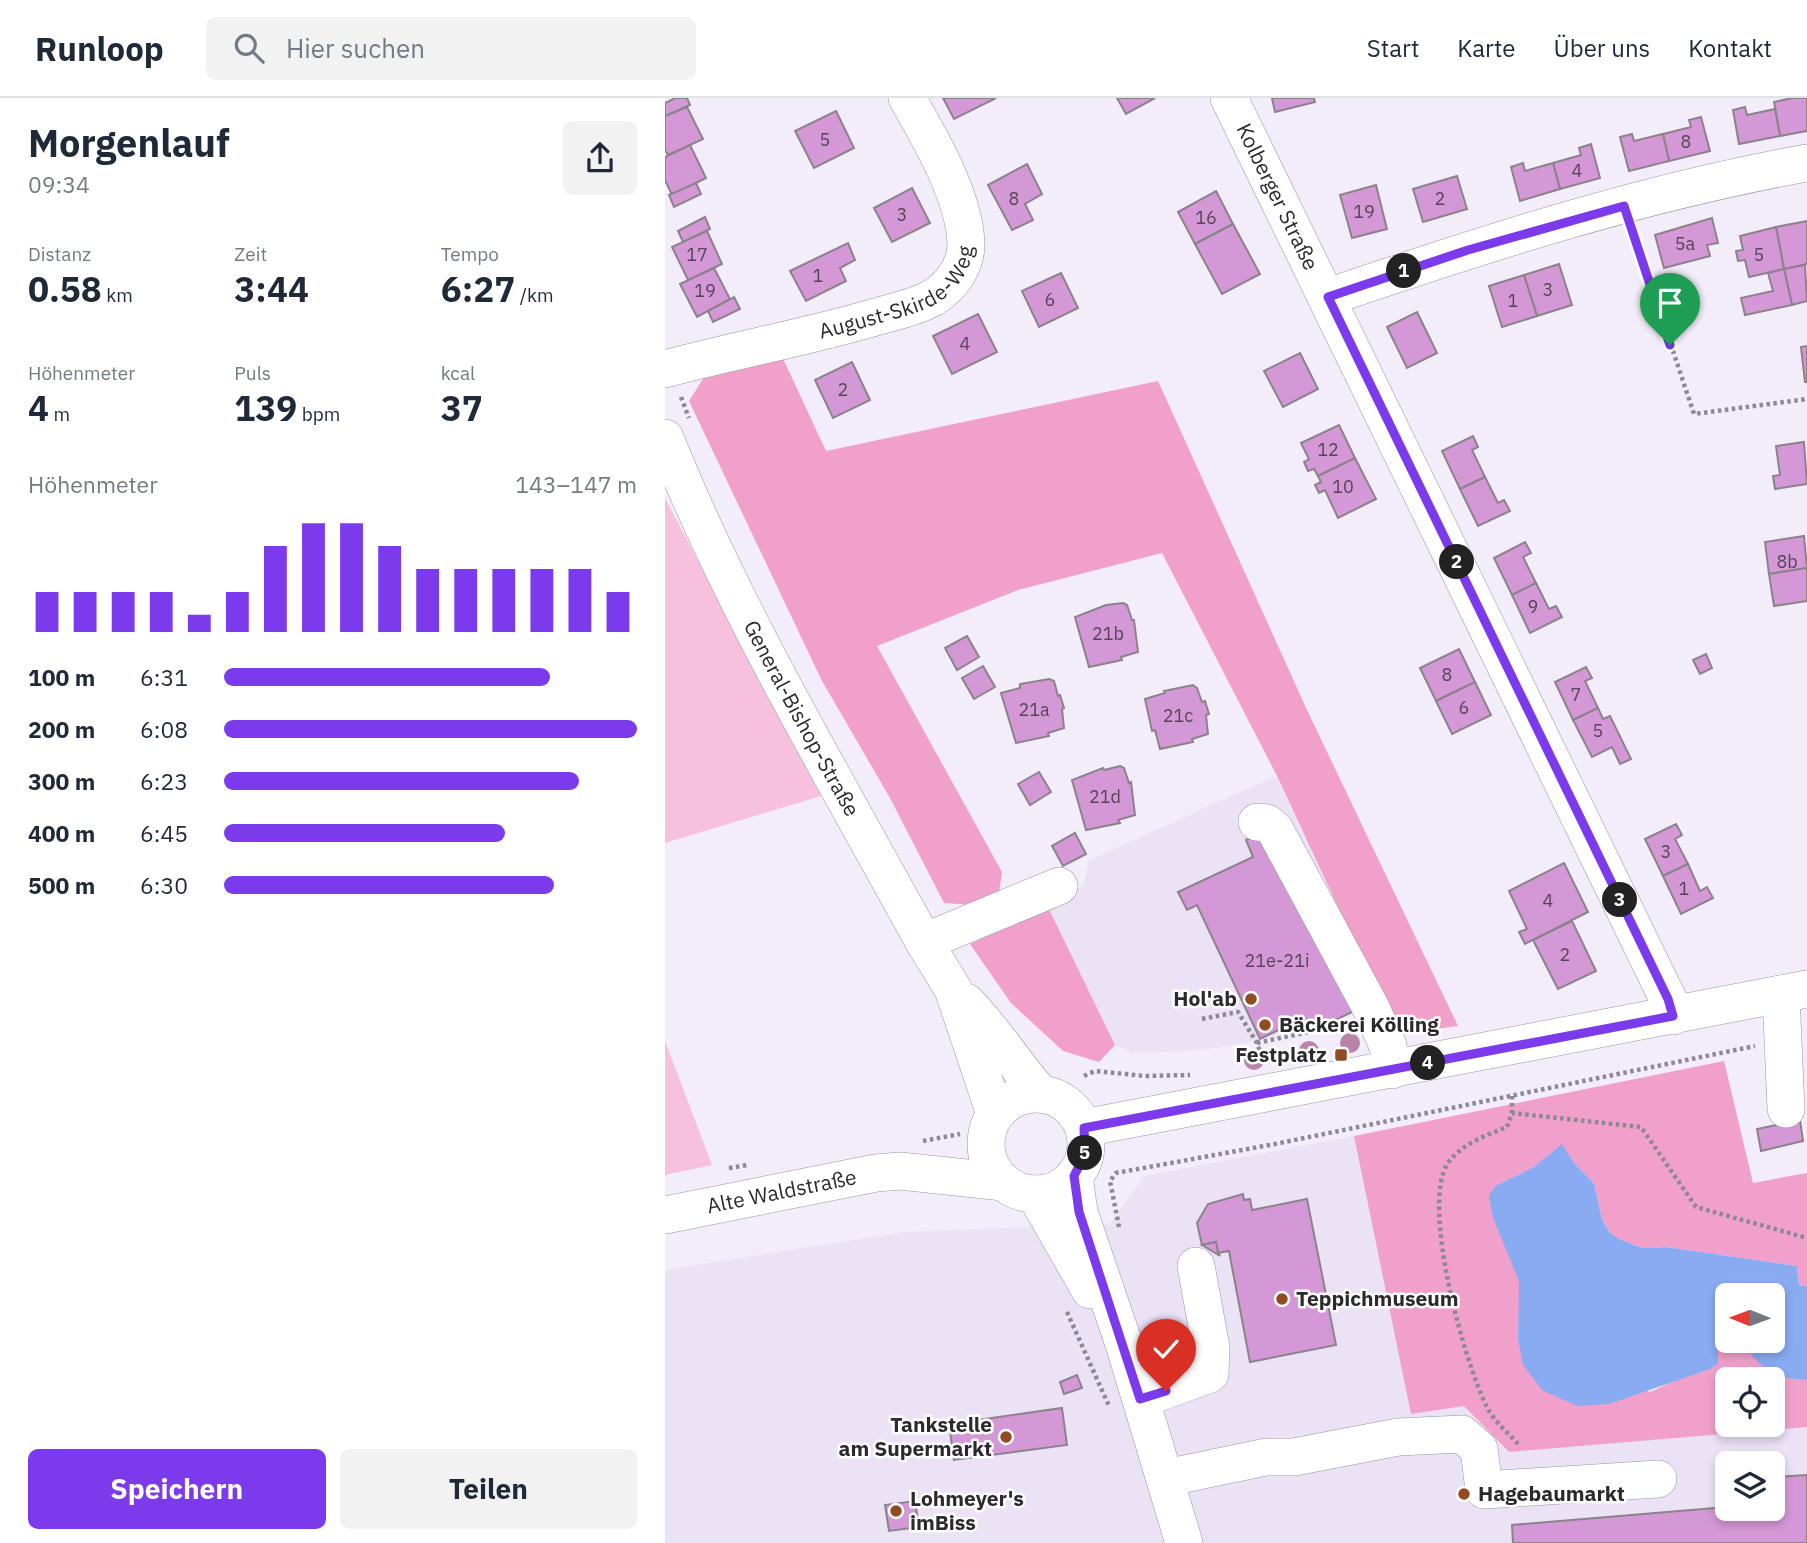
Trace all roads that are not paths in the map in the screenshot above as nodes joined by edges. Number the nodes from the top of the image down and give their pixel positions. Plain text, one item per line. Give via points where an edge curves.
1 (907, 98) edge
2 (1229, 98) edge
3 (1807, 163) edge
4 (1328, 297) junction
5 (667, 368) edge
6 (680, 434) edge
7 (1257, 822) dead end
8 (1059, 886) dead end
9 (924, 942) junction
10 (953, 989) junction
11 (1794, 992) edge
12 (1673, 1016) junction
13 (1392, 1070) junction
14 (1041, 1094) junction
15 (1786, 1109) dead end
16 (1084, 1128) junction
17 (991, 1129) junction
18 (900, 1171) junction
19 (1074, 1176) junction
20 (1019, 1188) junction
21 (665, 1215) edge
22 (1196, 1266) dead end
23 (1124, 1344) junction
24 (1140, 1399) junction
25 (1165, 1478) junction
26 (1658, 1479) dead end
27 (1184, 1543) edge

1 - 5 street, August-Skirde-Weg via 931,141 963,218 966,248 960,271 924,302 832,330
2 - 4 street, Kolberger Straße
3 - 4 street via 1737,175 1624,206 1468,250
4 - 12 street, Kolberger Straße
6 - 9 street, General-Bishop-Straße via 685,489 753,626
7 - 13 street via 1275,830 1371,1008 1388,1046
8 - 9 street
9 - 10 street, General-Bishop-Straße
10 - 14 street, General-Bishop-Straße via 987,1023 1014,1065
10 - 17 street, General-Bishop-Straße
11 - 12 street
11 - 15 street via 1781,1058
12 - 13 street
13 - 16 street
14 - 16 street via 1067,1104
14 - 17 street via 1015,1098
16 - 19 street via 1085,1154
17 - 18 street, Alte Waldstraße via 962,1154
17 - 20 street via 989,1160
18 - 20 street, Alte Waldstraße
18 - 21 street, Alte Waldstraße
19 - 20 street via 1063,1186
19 - 23 street via 1079,1212
20 - 23 street via 1049,1222
22 - 24 street via 1211,1348 1210,1374
23 - 24 street
24 - 25 street
25 - 26 street via 1398,1437 1462,1434 1479,1449 1484,1490
25 - 27 street

